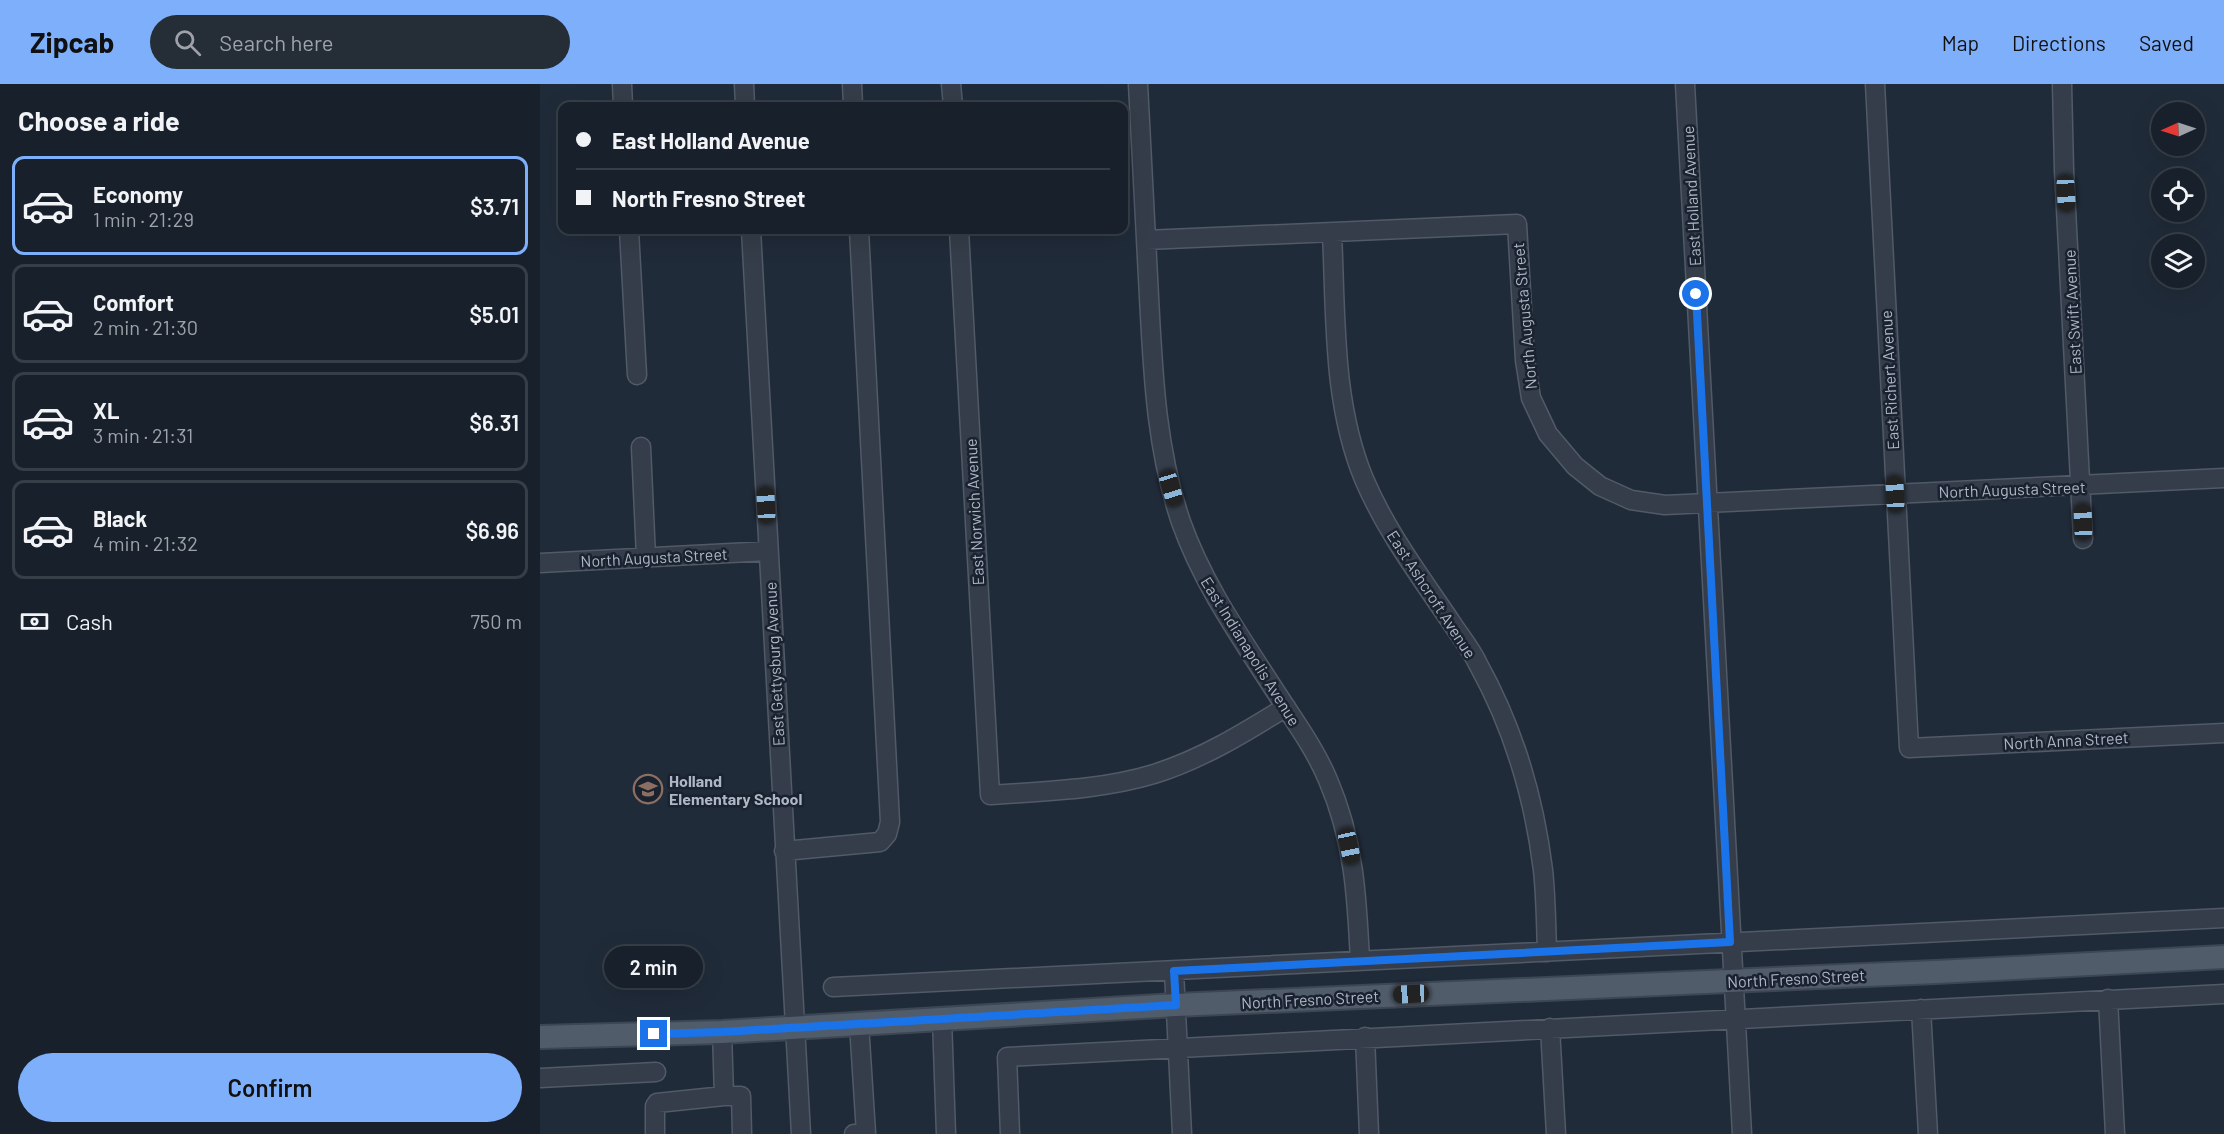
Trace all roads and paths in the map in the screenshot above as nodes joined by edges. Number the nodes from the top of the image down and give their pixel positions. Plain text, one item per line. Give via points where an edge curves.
1 (622, 84) edge
2 (744, 84) edge
3 (852, 84) edge
4 (951, 84) edge
5 (1138, 84) edge
6 (1685, 84) edge
7 (1875, 84) edge
8 (2062, 84) edge
9 (623, 102) edge
10 (745, 102) edge
11 (853, 102) edge
12 (952, 102) edge
13 (1332, 233) junction
14 (629, 234) edge
15 (751, 234) edge
16 (859, 234) edge
17 (959, 234) edge
18 (1146, 240) junction
19 (637, 375) dead end
20 (641, 447) dead end
21 (2224, 478) edge
22 (2081, 486) junction
23 (1895, 494) junction
24 (1707, 504) junction
25 (2084, 539) dead end
26 (768, 551) junction
27 (646, 557) junction
28 (540, 563) edge
29 (1286, 707) junction
30 (2224, 733) edge
31 (1909, 748) joint
32 (784, 851) junction
33 (2224, 918) edge
34 (1730, 942) junction
35 (1547, 952) junction
36 (2224, 957) edge
37 (1360, 961) junction
38 (1174, 971) junction
39 (1734, 981) junction
40 (833, 987) dead end
41 (2224, 994) edge
42 (2108, 999) junction
43 (1176, 1005) junction
44 (1921, 1009) junction
45 (942, 1019) junction
46 (1736, 1019) junction
47 (859, 1024) junction
48 (794, 1028) junction
49 (1550, 1028) junction
50 (722, 1032) junction
51 (540, 1037) edge
52 (1365, 1037) junction
53 (1178, 1047) junction
54 (656, 1072) dead end
55 (540, 1078) edge
56 (724, 1096) junction
57 (655, 1134) edge
58 (742, 1134) edge
59 (801, 1134) edge
60 (854, 1134) edge
61 (946, 1134) edge
62 (1010, 1134) edge
63 (1182, 1134) edge
64 (1370, 1134) edge
65 (1556, 1134) edge
66 (1742, 1134) edge
67 (1928, 1134) edge
68 (2115, 1134) edge

1 - 9 street
2 - 10 street
3 - 11 street
4 - 12 street
5 - 18 street, East Indianapolis Avenue
6 - 24 street, East Holland Avenue
7 - 23 street, East Richert Avenue
8 - 22 street, East Swift Avenue
13 - 18 street, North Augusta Street
13 - 24 street, North Augusta Street via 1518,224 1525,360 1531,398 1548,434 1575,466 1600,486 1631,500 1665,505
13 - 35 street, East Ashcroft Avenue via 1339,372 1351,442 1381,514 1478,662 1508,724 1536,820
14 - 19 street
15 - 26 street, East Gettysburg Avenue
16 - 32 street via 890,822 880,842
17 - 29 street, East Norwich Avenue via 990,795 1101,786 1154,774 1232,741
18 - 29 street, East Indianapolis Avenue via 1158,422 1166,471 1201,571
20 - 27 street
21 - 22 street, North Augusta Street
22 - 23 street, North Augusta Street
22 - 25 street, East Swift Avenue
23 - 24 street, North Augusta Street
23 - 31 street, East Richert Avenue
24 - 34 street, East Holland Avenue
26 - 27 street, North Augusta Street
26 - 32 street, East Gettysburg Avenue
27 - 28 street, North Augusta Street
29 - 37 street, East Indianapolis Avenue via 1328,780 1345,828 1356,883
30 - 31 street, North Anna Street
32 - 48 street, East Gettysburg Avenue
33 - 34 street
34 - 35 street
34 - 39 street, East Holland Avenue
35 - 37 street
36 - 39 main road, North Fresno Street
37 - 38 street
38 - 40 street
38 - 43 street
39 - 43 main road, North Fresno Street
39 - 46 street, East Holland Avenue
41 - 42 street
42 - 44 street
42 - 68 street
43 - 45 main road, North Fresno Street
43 - 53 street
44 - 46 street
44 - 67 street
45 - 47 main road, North Fresno Street
45 - 61 street
46 - 49 street
46 - 66 street, East Holland Avenue
47 - 48 main road, North Fresno Street
47 - 60 street via 866,1133
48 - 50 main road, North Fresno Street
48 - 59 street, East Gettysburg Avenue
49 - 52 street
49 - 65 street
50 - 51 main road, North Fresno Street
50 - 56 street
52 - 53 street
52 - 64 street
53 - 62 street via 1007,1057
53 - 63 street
54 - 55 street
56 - 57 street via 657,1103
56 - 58 street via 741,1096

